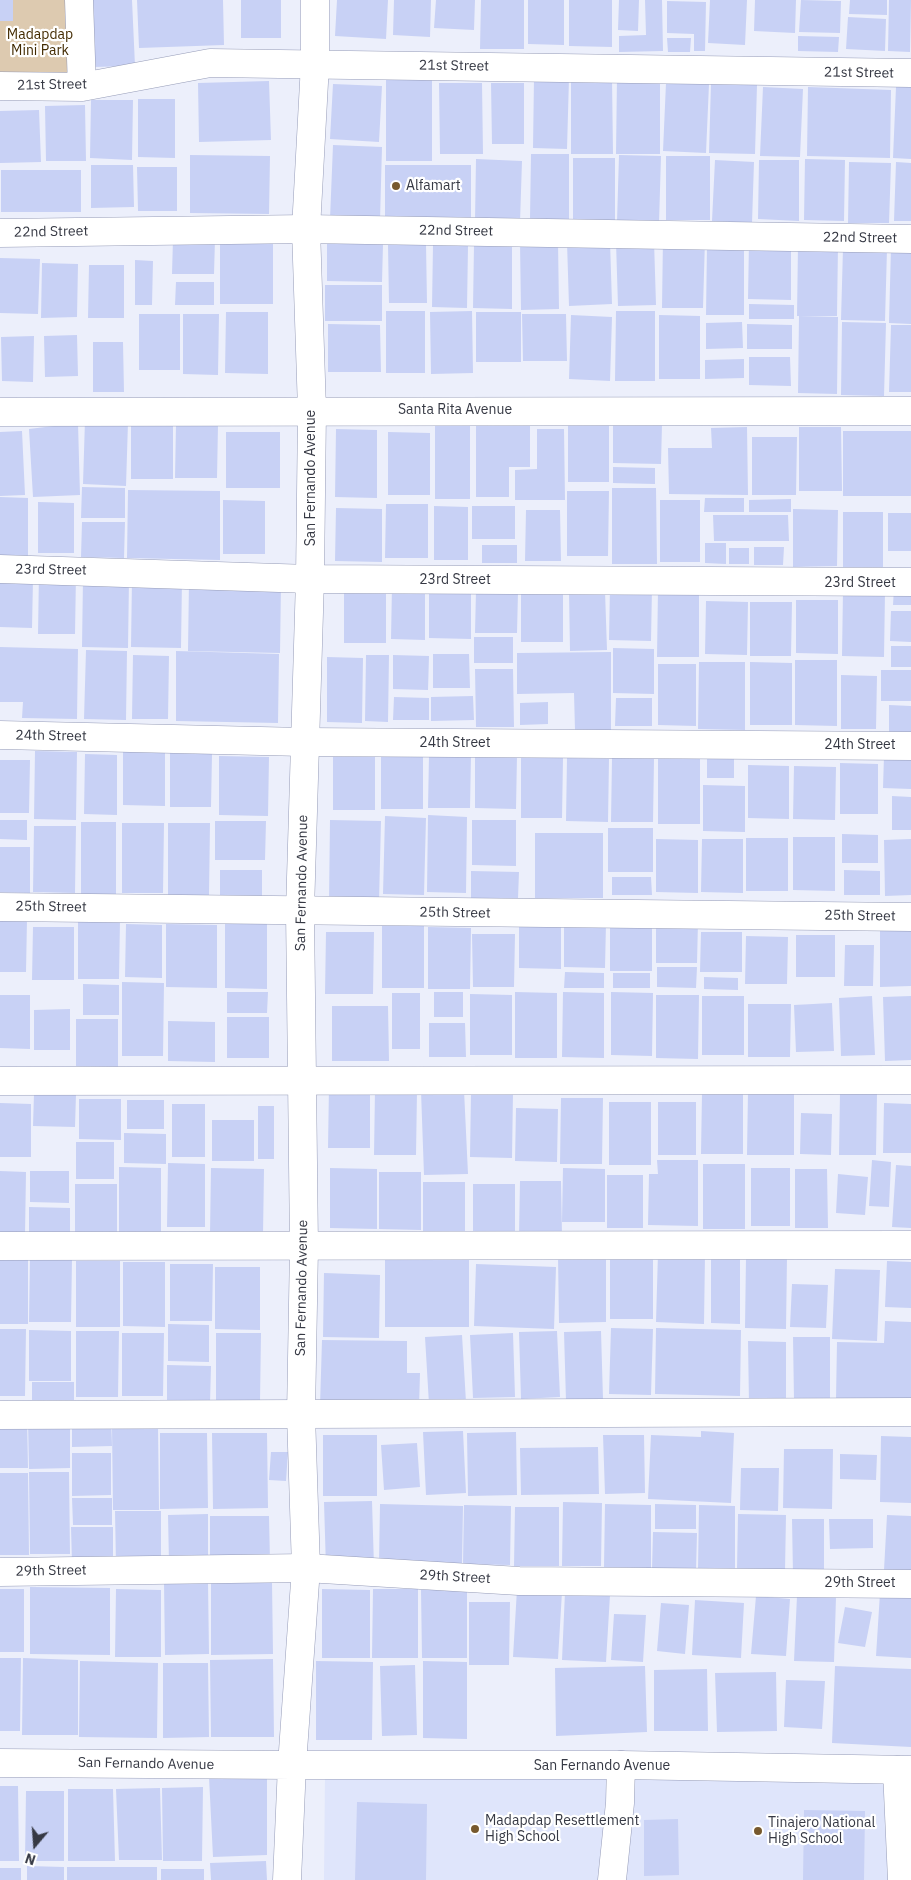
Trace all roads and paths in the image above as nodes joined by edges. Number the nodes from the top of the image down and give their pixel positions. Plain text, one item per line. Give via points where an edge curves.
1 (79, 0) edge
2 (315, 0) edge
3 (315, 64) junction
4 (911, 74) edge
5 (0, 86) edge
6 (82, 87) junction
7 (306, 229) junction
8 (0, 233) edge
9 (911, 239) edge
10 (312, 410) junction
11 (911, 411) edge
12 (0, 412) edge
13 (0, 569) edge
14 (310, 579) junction
15 (911, 582) edge
16 (0, 734) edge
17 (304, 742) junction
18 (911, 746) edge
19 (0, 907) edge
20 (300, 911) junction
21 (911, 917) edge
22 (911, 1080) edge
23 (0, 1081) edge
24 (300, 1082) junction
25 (0, 1246) edge
26 (911, 1246) edge
27 (304, 1247) junction
28 (911, 1412) edge
29 (0, 1414) edge
30 (300, 1415) junction
31 (306, 1568) junction
32 (0, 1572) edge
33 (911, 1584) edge
34 (0, 1762) edge
35 (292, 1765) junction
36 (621, 1765) junction
37 (904, 1770) edge
38 (287, 1880) edge
39 (612, 1880) edge
40 (902, 1880) edge

1 - 6 street
2 - 3 street, San Fernando Avenue
3 - 4 street, 21st Street
3 - 6 street, 21st Street via 210,63
3 - 7 street, San Fernando Avenue
5 - 6 street, 21st Street
7 - 8 street, 22nd Street
7 - 9 street, 22nd Street
7 - 10 street, San Fernando Avenue
10 - 11 street, Santa Rita Avenue
10 - 12 street, Santa Rita Avenue
10 - 14 street, San Fernando Avenue
13 - 14 street, 23rd Street
14 - 15 street, 23rd Street
14 - 17 street, San Fernando Avenue
16 - 17 street, 24th Street
17 - 18 street, 24th Street
17 - 20 street, San Fernando Avenue
19 - 20 street, 25th Street
20 - 21 street, 25th Street
20 - 24 street, San Fernando Avenue
22 - 24 street
23 - 24 street
24 - 27 street, San Fernando Avenue
25 - 27 street
26 - 27 street
27 - 30 street, San Fernando Avenue
28 - 30 street
29 - 30 street
30 - 31 street, San Fernando Avenue
31 - 32 street, 29th Street
31 - 33 street, 29th Street via 519,1581
31 - 35 street, San Fernando Avenue
34 - 35 street, San Fernando Avenue
35 - 36 street, San Fernando Avenue
35 - 38 street, San Fernando Avenue
36 - 37 street, San Fernando Avenue
36 - 39 street
37 - 40 street

